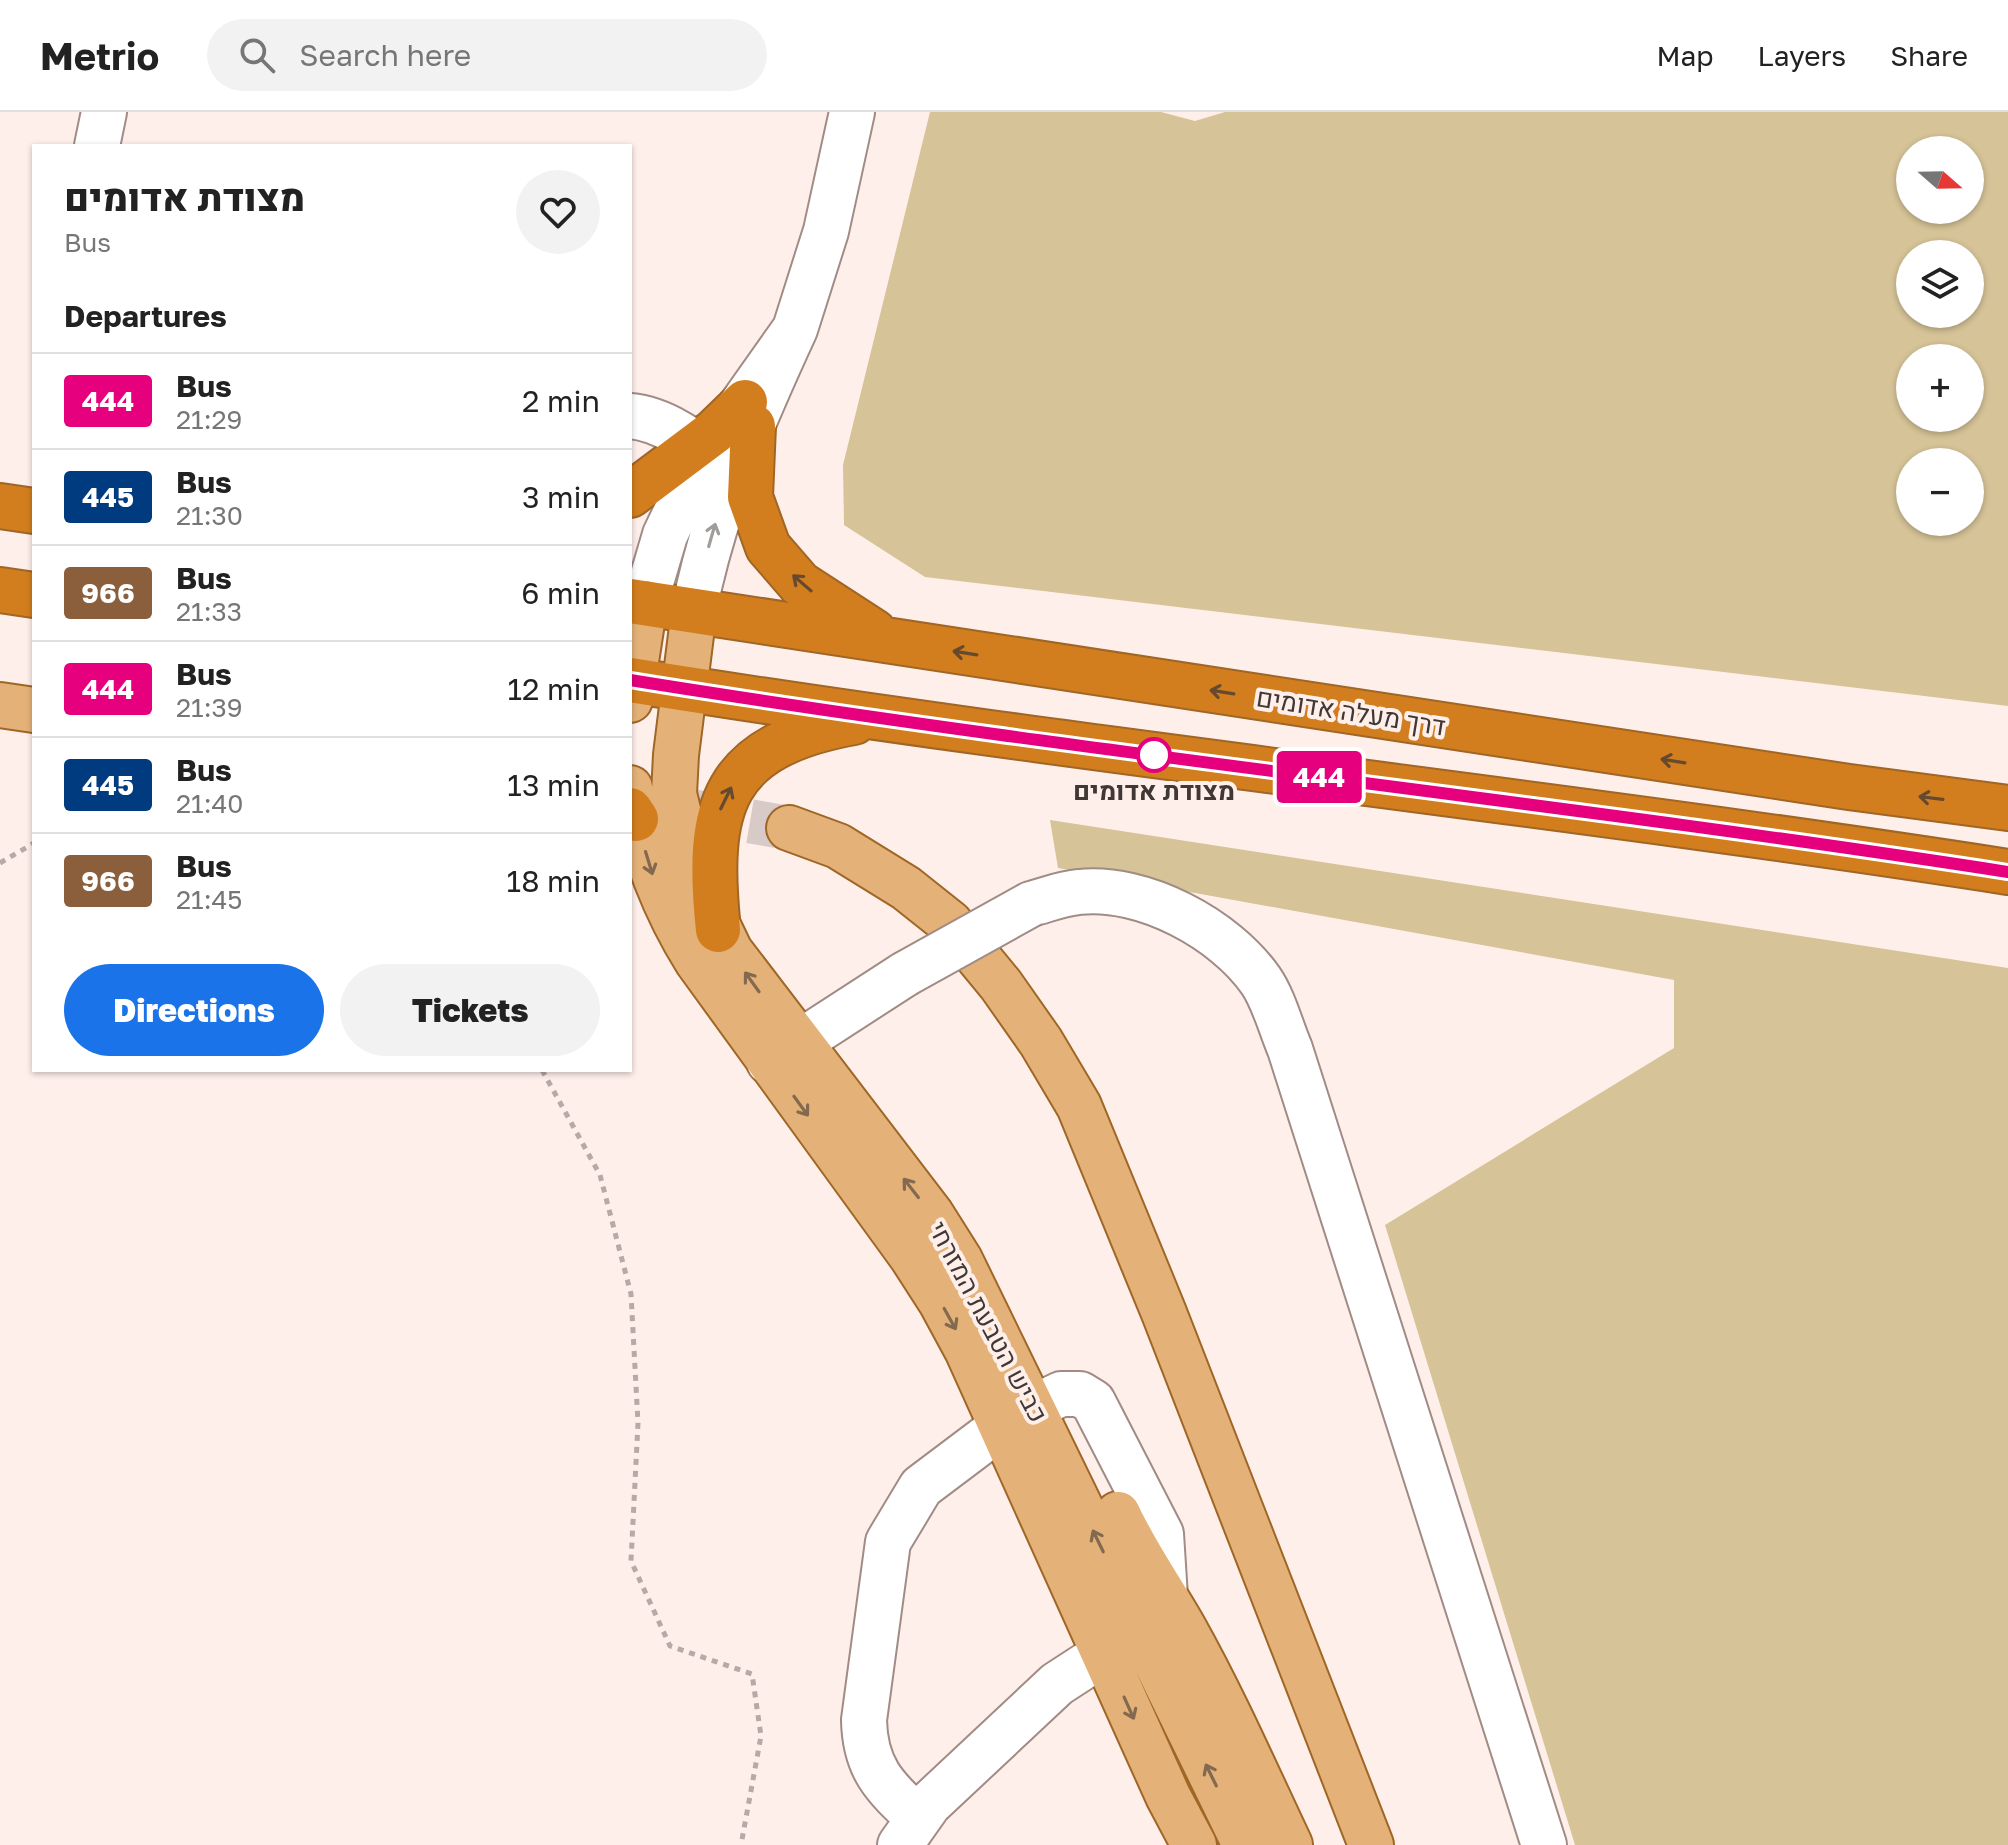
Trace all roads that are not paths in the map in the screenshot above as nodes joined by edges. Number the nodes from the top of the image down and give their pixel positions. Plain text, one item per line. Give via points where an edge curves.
1 (104, 112) edge
2 (852, 112) edge
3 (97, 144) edge
4 (749, 414) junction
5 (632, 416) edge
6 (722, 466) junction
7 (632, 494) edge
8 (0, 506) edge
9 (32, 511) edge
10 (0, 590) edge
11 (32, 595) edge
12 (637, 602) edge
13 (694, 611) junction
14 (890, 642) junction
15 (632, 673) edge
16 (632, 687) edge
17 (0, 705) edge
18 (682, 708) junction
19 (32, 710) edge
20 (877, 718) junction
21 (632, 805) edge
22 (2008, 808) edge
23 (789, 828) tunnel mouth
24 (2008, 872) edge
25 (718, 930) junction
26 (784, 1053) junction
27 (1032, 1409) junction
28 (1160, 1612) junction
29 (1103, 1651) junction
30 (909, 1832) edge
31 (1194, 1845) edge
32 (1245, 1845) edge
33 (1290, 1845) edge
34 (1371, 1845) edge
35 (1544, 1845) edge

1 - 3 street
2 - 4 street via 822,244 795,329
4 - 6 highway
4 - 6 highway
5 - 6 street via 643,417
6 - 7 highway
6 - 12 street via 665,535
13 -> 6 street
14 -> 6 highway via 800,584 768,547
8 - 9 highway
10 - 11 highway
12 - 13 highway, דרך מעלה אדומים
12 - 15 main road
13 - 14 highway, דרך מעלה אדומים
13 - 18 main road, כביש הטבעת המזרחי
22 -> 14 highway, דרך מעלה אדומים
16 - 18 highway
17 - 19 main road
18 - 20 highway
18 - 25 main road, כביש הטבעת המזרחי via 674,794 695,878
20 - 24 highway
25 -> 20 highway via 712,872 715,837 721,808 749,764 800,736
21 -> 26 main road, כביש הטבעת המזרחי via 673,923
23 - 34 main road via 838,846 950,923 1033,1030 1079,1106
26 -> 25 main road, כביש הטבעת המזרחי
26 -> 27 main road, כביש הטבעת המזרחי via 967,1350
27 -> 26 main road, כביש הטבעת המזרחי via 1017,1319 954,1251 931,1214
26 - 35 street, bridge via 905,974 1031,904 1080,891 1135,897 1189,917 1232,947 1262,982 1290,1049
28 -> 27 main road via 1124,1527
27 - 29 main road, כביש הטבעת המזרחי
27 - 30 street via 921,1487 888,1542 864,1740
28 - 29 street
32 -> 28 main road
28 - 33 main road via 1233,1722
29 - 30 street via 1057,1684 929,1804
29 -> 31 main road, כביש הטבעת המזרחי

